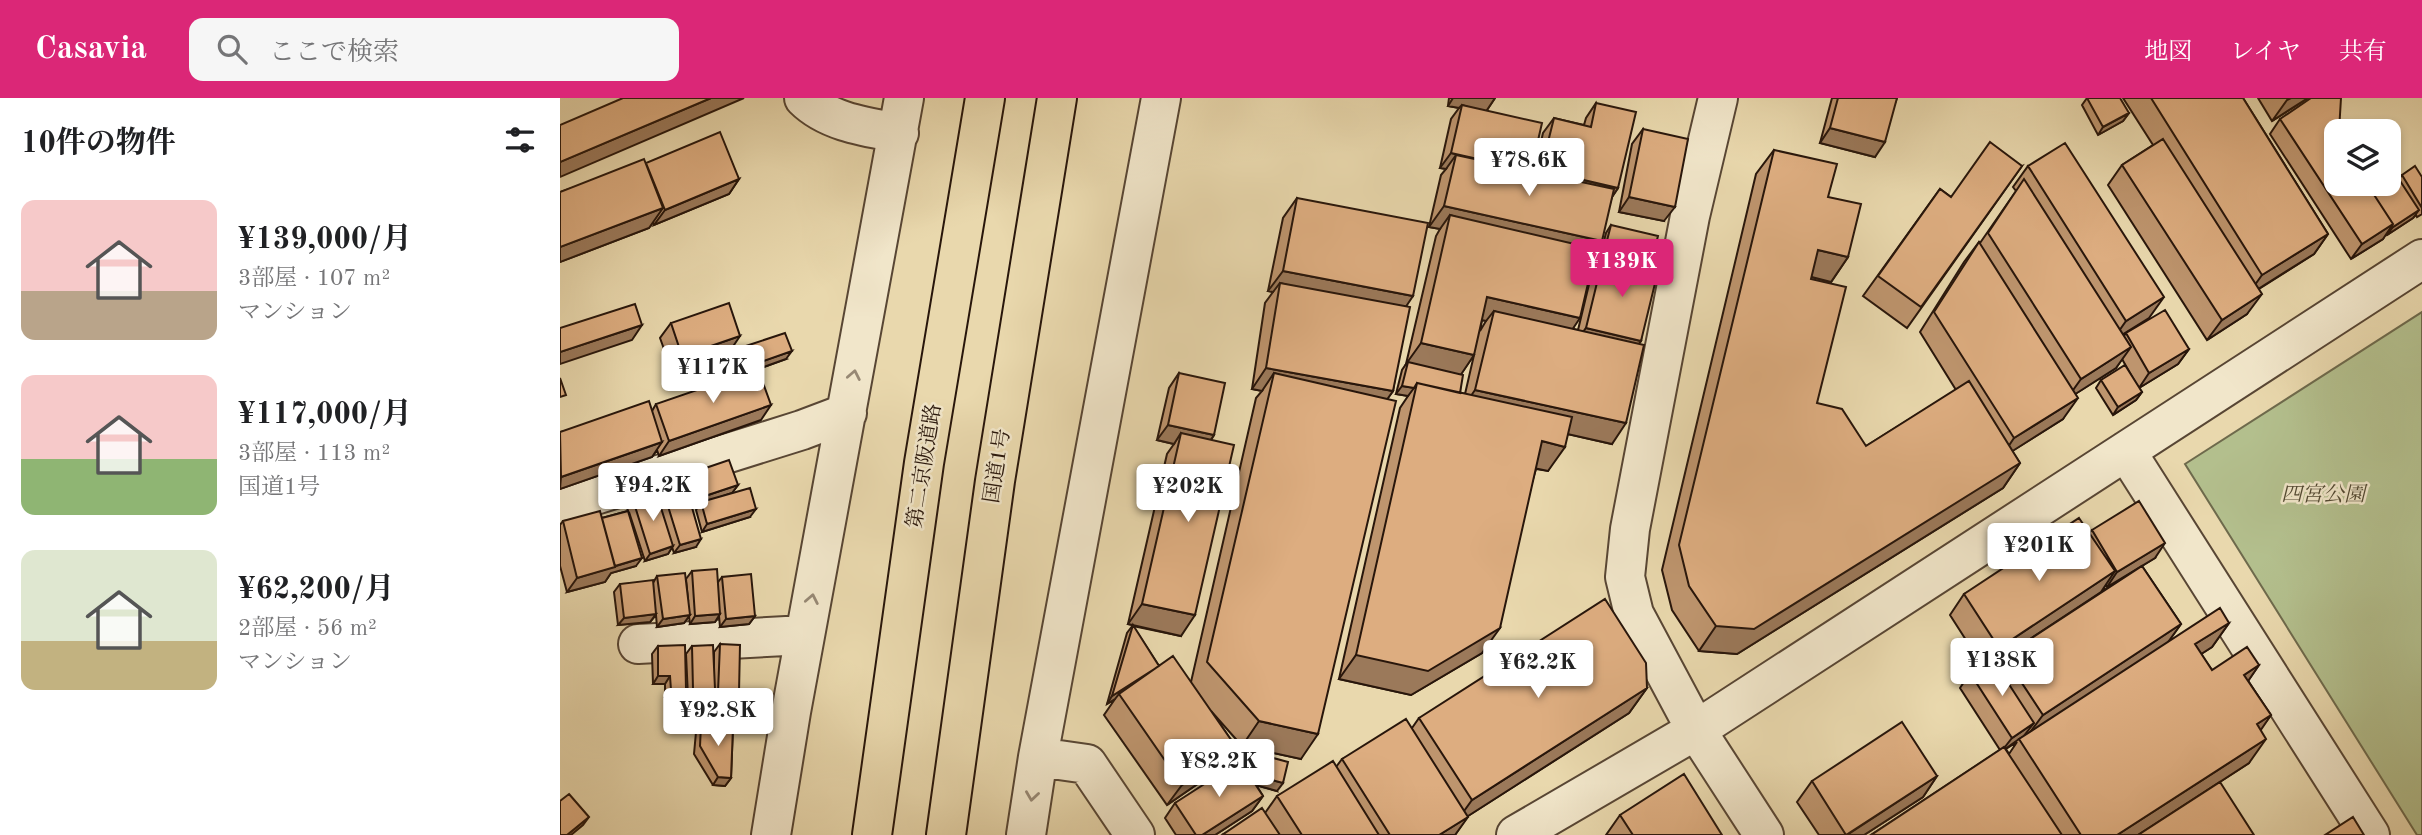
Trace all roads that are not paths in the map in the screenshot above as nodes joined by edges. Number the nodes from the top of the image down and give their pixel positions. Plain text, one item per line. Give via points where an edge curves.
1 (804, 98) edge
2 (976, 98) edge
3 (985, 98) edge
4 (1046, 98) edge
5 (1057, 98) edge
6 (1161, 98) edge
7 (1718, 98) edge
8 (901, 116) edge
9 (2422, 259) edge
10 (846, 414) junction
11 (2126, 451) junction
12 (560, 506) edge
13 (805, 635) junction
14 (638, 644) dead end
15 (1696, 730) junction
16 (1038, 757) junction
17 (771, 835) edge
18 (865, 835) edge
19 (872, 835) edge
20 (937, 835) edge
21 (946, 835) edge
22 (1026, 835) edge
23 (1135, 835) edge
24 (1516, 835) edge
25 (1764, 835) edge
26 (2370, 835) edge

1 - 8 street via 814,108 851,124
2 - 18 highway
3 - 19 highway, 第二京阪道路 via 924,463
4 - 20 highway via 985,478
5 - 21 highway, 国道1号 via 995,481
6 - 16 street
7 - 15 street via 1687,230 1630,529 1625,577 1634,614
10 -> 8 street
9 - 11 street
10 - 12 street
13 -> 10 street
11 - 15 street
11 - 26 street
13 - 14 street
13 - 17 street
15 - 24 street
15 - 25 street
16 -> 22 street
16 - 23 street via 1087,764

